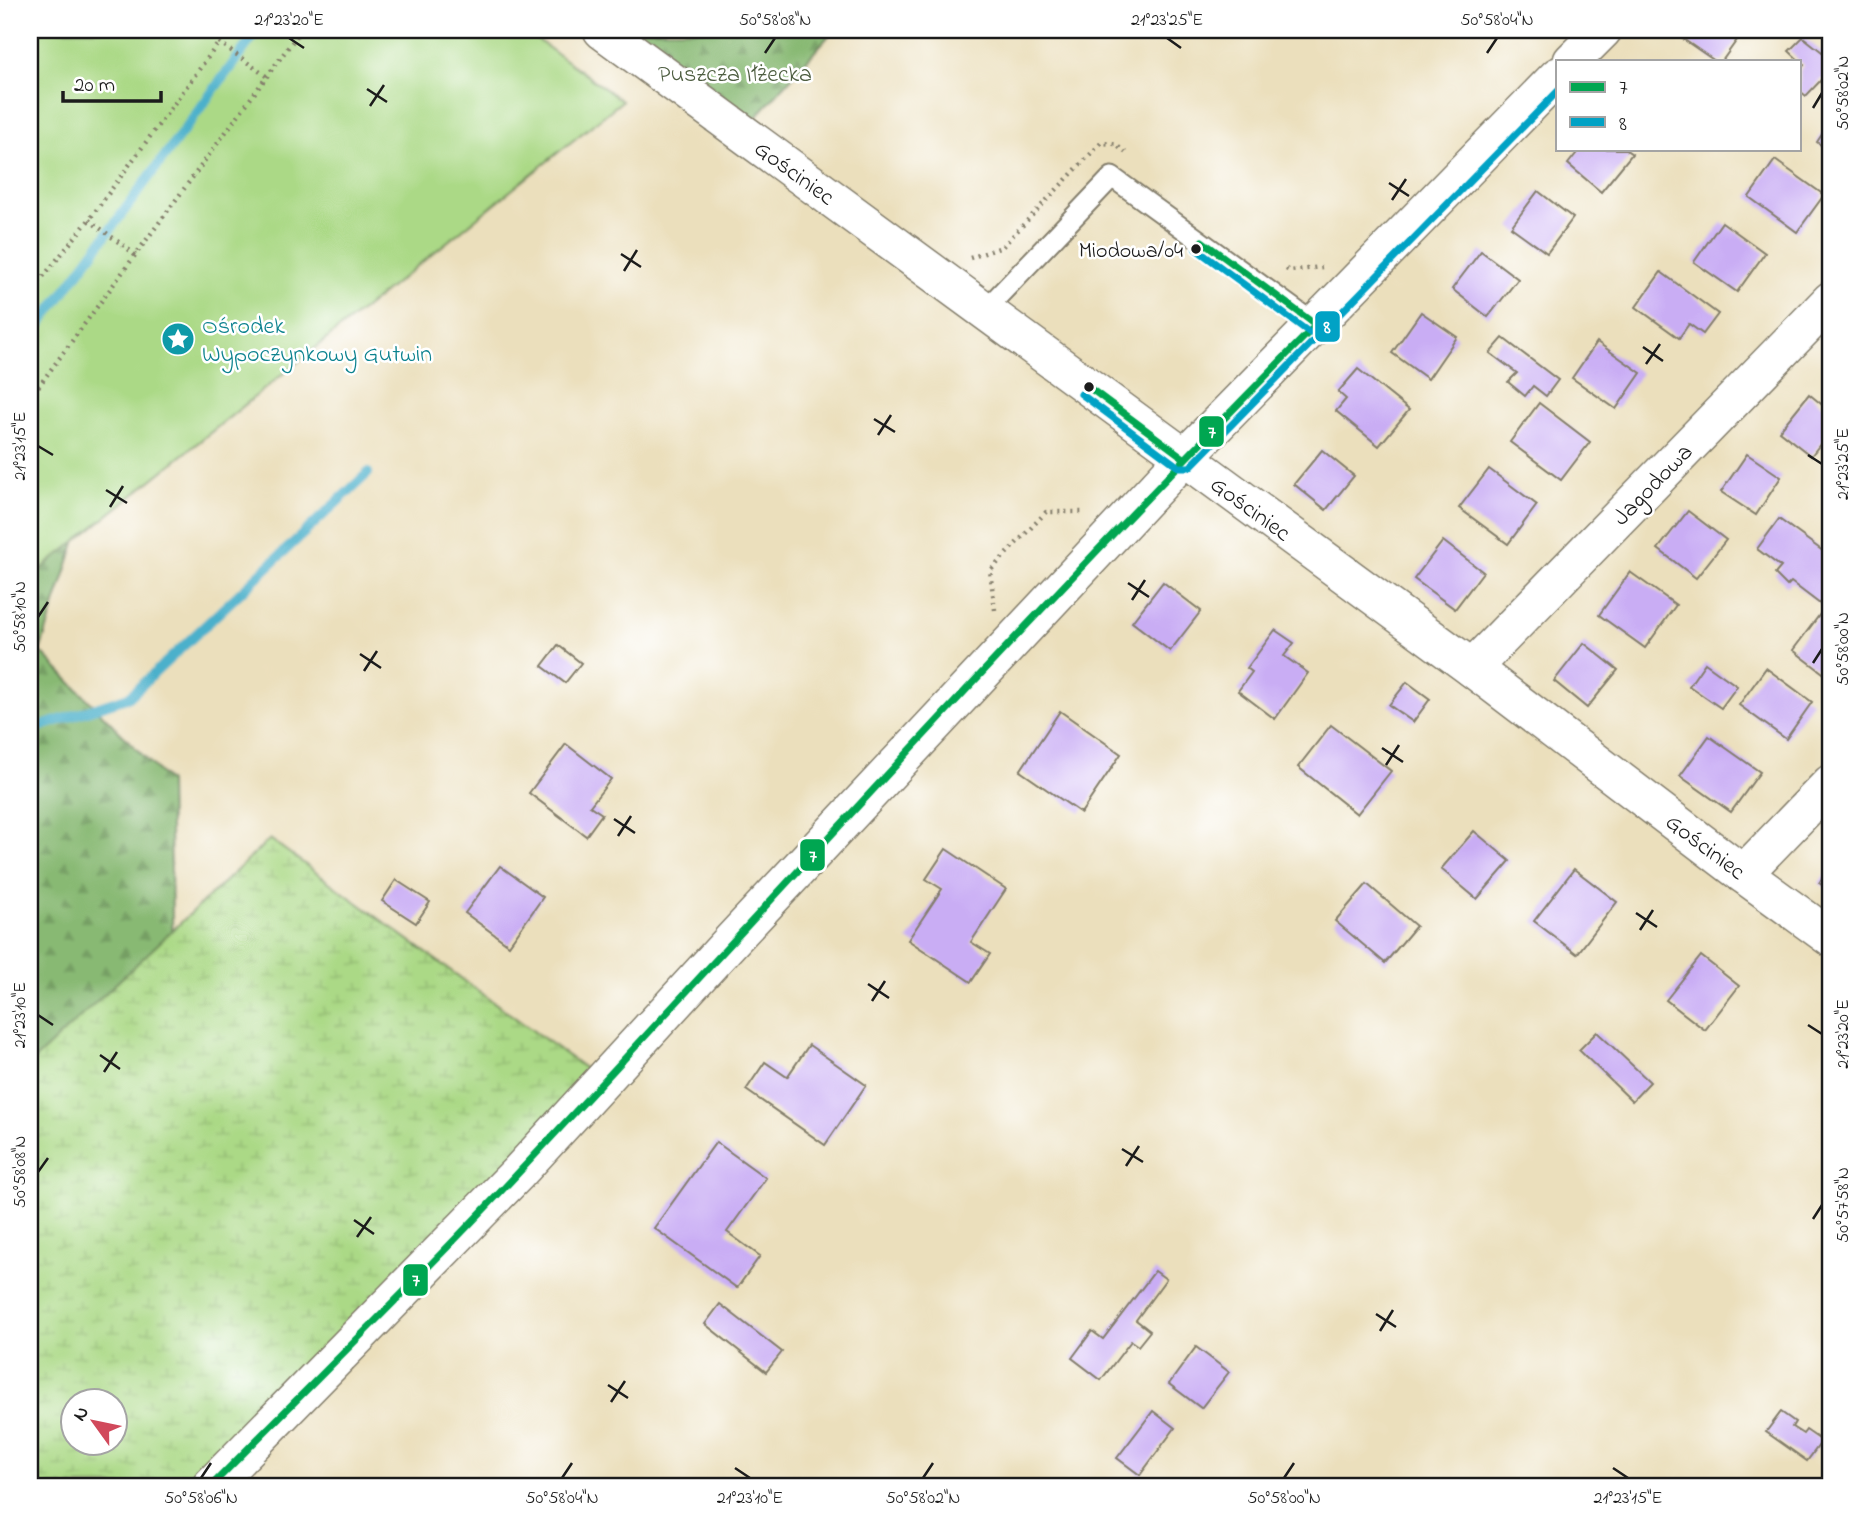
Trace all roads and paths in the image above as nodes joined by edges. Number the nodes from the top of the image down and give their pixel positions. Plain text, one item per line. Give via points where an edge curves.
1 (228, 30) edge
2 (301, 30) edge
3 (602, 30) edge
4 (1603, 30) edge
5 (219, 42) junction
6 (1573, 60) edge
7 (267, 76) junction
8 (1556, 78) edge
9 (1137, 160) dead end
10 (89, 220) junction
11 (136, 254) junction
12 (1279, 263) dead end
13 (1334, 265) dead end
14 (940, 278) junction
15 (30, 293) edge
16 (1831, 300) edge
17 (984, 311) junction
18 (1316, 325) junction
19 (30, 398) edge
20 (1184, 458) junction
21 (1472, 668) junction
22 (1831, 783) edge
23 (1743, 874) junction
24 (1831, 938) edge
25 (211, 1486) edge

1 - 5 path
2 - 7 path
3 - 14 street, Gościniec
4 - 6 street
5 - 7 path
5 - 10 path
7 - 11 path
8 - 18 street
9 - 14 path via 1115,145 1101,143 1002,247 949,265
10 - 11 path
10 - 15 path
11 - 19 path
12 - 13 path via 1290,271
14 - 17 street, Gościniec
16 - 21 street, Jagodowa
17 - 18 lane via 1112,177
17 - 20 street, Gościniec
18 - 20 street
20 - 21 street, Gościniec
20 - 25 street via 518,1173
21 - 23 street, Gościniec
22 - 23 street
23 - 24 street, Gościniec

